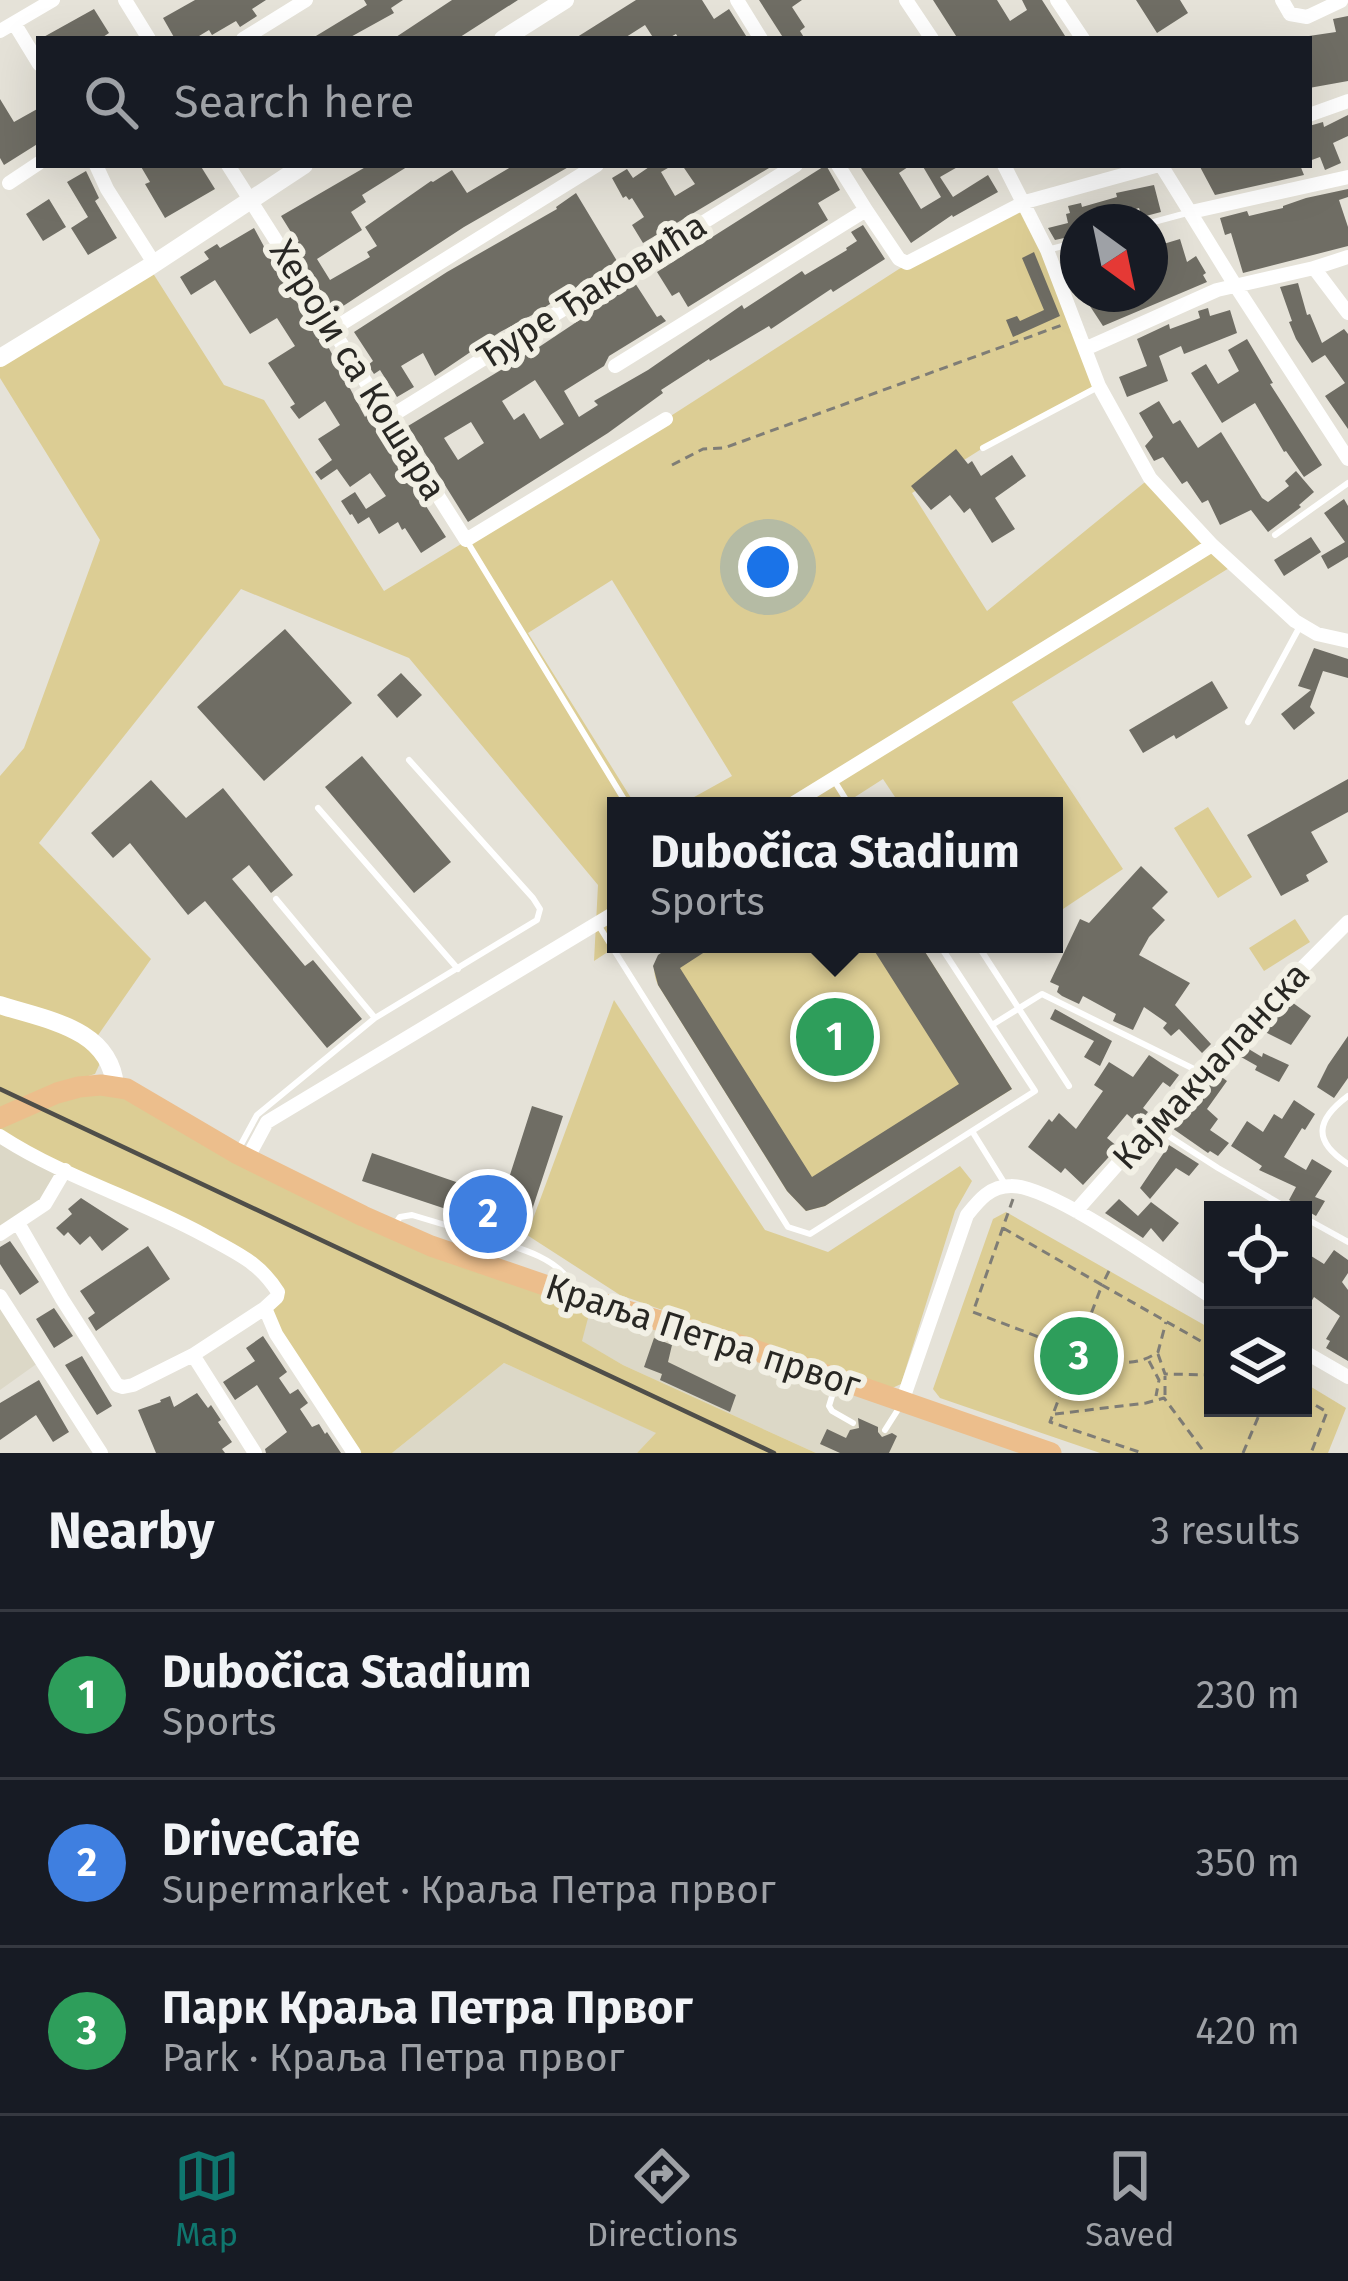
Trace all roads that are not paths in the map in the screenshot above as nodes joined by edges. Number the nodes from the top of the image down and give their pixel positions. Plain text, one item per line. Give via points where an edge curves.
1 (53, 0) edge
2 (125, 0) edge
3 (306, 0) edge
4 (565, 0) edge
5 (737, 0) edge
6 (906, 0) edge
7 (1058, 0) edge
8 (1342, 0) edge
9 (25, 7) edge
10 (1286, 7) edge
11 (7, 27) edge
12 (147, 36) edge
13 (248, 36) edge
14 (508, 36) edge
15 (759, 36) edge
16 (930, 36) edge
17 (1080, 36) edge
18 (36, 61) edge
19 (1348, 101) edge
20 (1312, 114) edge
21 (36, 166) edge
22 (97, 168) edge
23 (230, 168) edge
24 (299, 168) edge
25 (592, 168) edge
26 (791, 168) edge
27 (840, 168) edge
28 (1006, 168) edge
29 (1149, 168) edge
30 (1162, 168) edge
31 (1348, 177) edge
32 (9, 184) dead end
33 (250, 199) junction
34 (1025, 202) junction
35 (866, 210) junction
36 (1191, 212) junction
37 (1168, 218) edge
38 (1060, 247) edge
39 (1047, 250) junction
40 (1348, 256) edge
41 (154, 263) junction
42 (1314, 268) junction
43 (1235, 285) junction
44 (1348, 313) edge
45 (333, 328) junction
46 (1087, 348) junction
47 (0, 358) edge
48 (615, 365) dead end
49 (1100, 386) junction
50 (388, 418) junction
51 (666, 419) dead end
52 (983, 448) dead end
53 (1348, 459) edge
54 (1348, 483) edge
55 (1274, 535) dead end
56 (466, 540) junction
57 (1212, 545) junction
58 (1301, 625) junction
59 (1348, 641) edge
60 (1248, 722) dead end
61 (409, 760) dead end
62 (833, 779) junction
63 (623, 797) edge
64 (804, 797) edge
65 (844, 797) edge
66 (318, 808) dead end
67 (277, 899) dead end
68 (607, 917) edge
69 (597, 923) junction
70 (1345, 930) edge
71 (607, 939) edge
72 (616, 953) edge
73 (945, 953) edge
74 (983, 953) edge
75 (458, 968) junction
76 (1, 1004) edge
77 (1019, 1008) junction
78 (375, 1018) junction
79 (992, 1025) junction
80 (1199, 1072) junction
81 (115, 1086) junction
82 (1069, 1086) dead end
83 (1348, 1096) edge
84 (0, 1118) edge
85 (1154, 1126) junction
86 (972, 1131) junction
87 (0, 1136) edge
88 (242, 1156) junction
89 (1348, 1164) edge
90 (65, 1170) junction
91 (1013, 1187) junction
92 (1275, 1201) edge
93 (1076, 1211) junction
94 (1312, 1221) edge
95 (18, 1223) junction
96 (393, 1228) junction
97 (0, 1234) edge
98 (482, 1236) dead end
99 (497, 1241) dead end
100 (1348, 1241) edge
101 (1204, 1292) edge
102 (568, 1293) junction
103 (0, 1296) edge
104 (266, 1308) junction
105 (194, 1355) junction
106 (1312, 1356) edge
107 (1348, 1377) edge
108 (837, 1379) junction
109 (902, 1402) junction
110 (853, 1424) dead end
111 (885, 1430) dead end
112 (1048, 1444) edge
113 (101, 1453) edge
114 (255, 1453) edge
115 (354, 1453) edge

1 - 9 street
2 - 12 street
3 - 13 street
4 - 14 main road
5 - 15 street
6 - 16 street
7 - 17 street
8 - 10 street via 1306,17
9 - 11 street
11 - 18 street
19 - 20 street
21 - 32 street
22 - 41 street
23 - 33 street, Хероји са Кошара
24 - 33 main road
25 - 45 street
26 - 50 street, Ђуре Ђаковића
27 - 35 street
28 - 34 street
29 - 34 street
30 - 36 street
31 - 36 street
33 - 41 main road
33 - 45 street, Хероји са Кошара
34 - 35 street via 907,263
34 - 39 street
35 - 48 street
36 - 37 lane
36 - 43 street
38 - 39 lane
39 - 46 street
40 - 42 street
41 - 47 main road
42 - 43 street
42 - 44 street
43 - 46 street
43 - 53 street
45 - 50 street, Хероји са Кошара
46 - 49 street
49 - 52 lane
49 - 57 street via 1150,478
50 - 56 street, Хероји са Кошара
51 - 56 street
54 - 55 lane
56 - 63 lane
57 - 58 street
57 - 62 street
58 - 59 street
58 - 60 lane
61 - 75 lane via 540,908 537,920
62 - 64 street
62 - 65 lane
66 - 75 lane
67 - 78 lane
68 - 69 street
69 - 71 lane
69 - 88 street via 267,1123
70 - 80 street, Кајмакчаланска
72 - 86 lane via 788,1227 810,1234
73 - 79 lane
74 - 77 lane
75 - 78 lane
76 - 81 main road via 94,1041
77 - 79 lane
77 - 80 lane via 1042,994
77 - 82 lane
78 - 88 lane via 257,1115
79 - 86 lane via 1035,1091
80 - 85 street, Кајмакчаланска
81 - 84 main road via 57,1093
81 - 88 main road, Краља Петра првог
83 - 89 lane via 1321,1132
85 - 92 lane
85 - 93 street, Кајмакчаланска
86 - 91 lane
87 - 90 street
88 - 96 main road, Краља Петра првог
90 - 95 street via 46,1204
90 - 104 street via 258,1265 278,1292
91 - 93 street
91 - 109 street, Краља Петра првог via 982,1195 967,1215
93 - 101 street
94 - 100 lane
95 - 97 street
95 - 105 street via 117,1385
96 - 98 lane via 412,1215
96 - 102 main road, Краља Петра првог
99 - 102 lane via 561,1270
102 - 108 main road, Краља Петра првог
103 - 113 street
104 - 105 street
104 - 115 street
105 - 114 street
106 - 107 street
108 - 109 main road, Краља Петра првог
108 - 110 lane via 829,1406
109 - 111 lane
109 - 112 main road, Краља Петра првог

